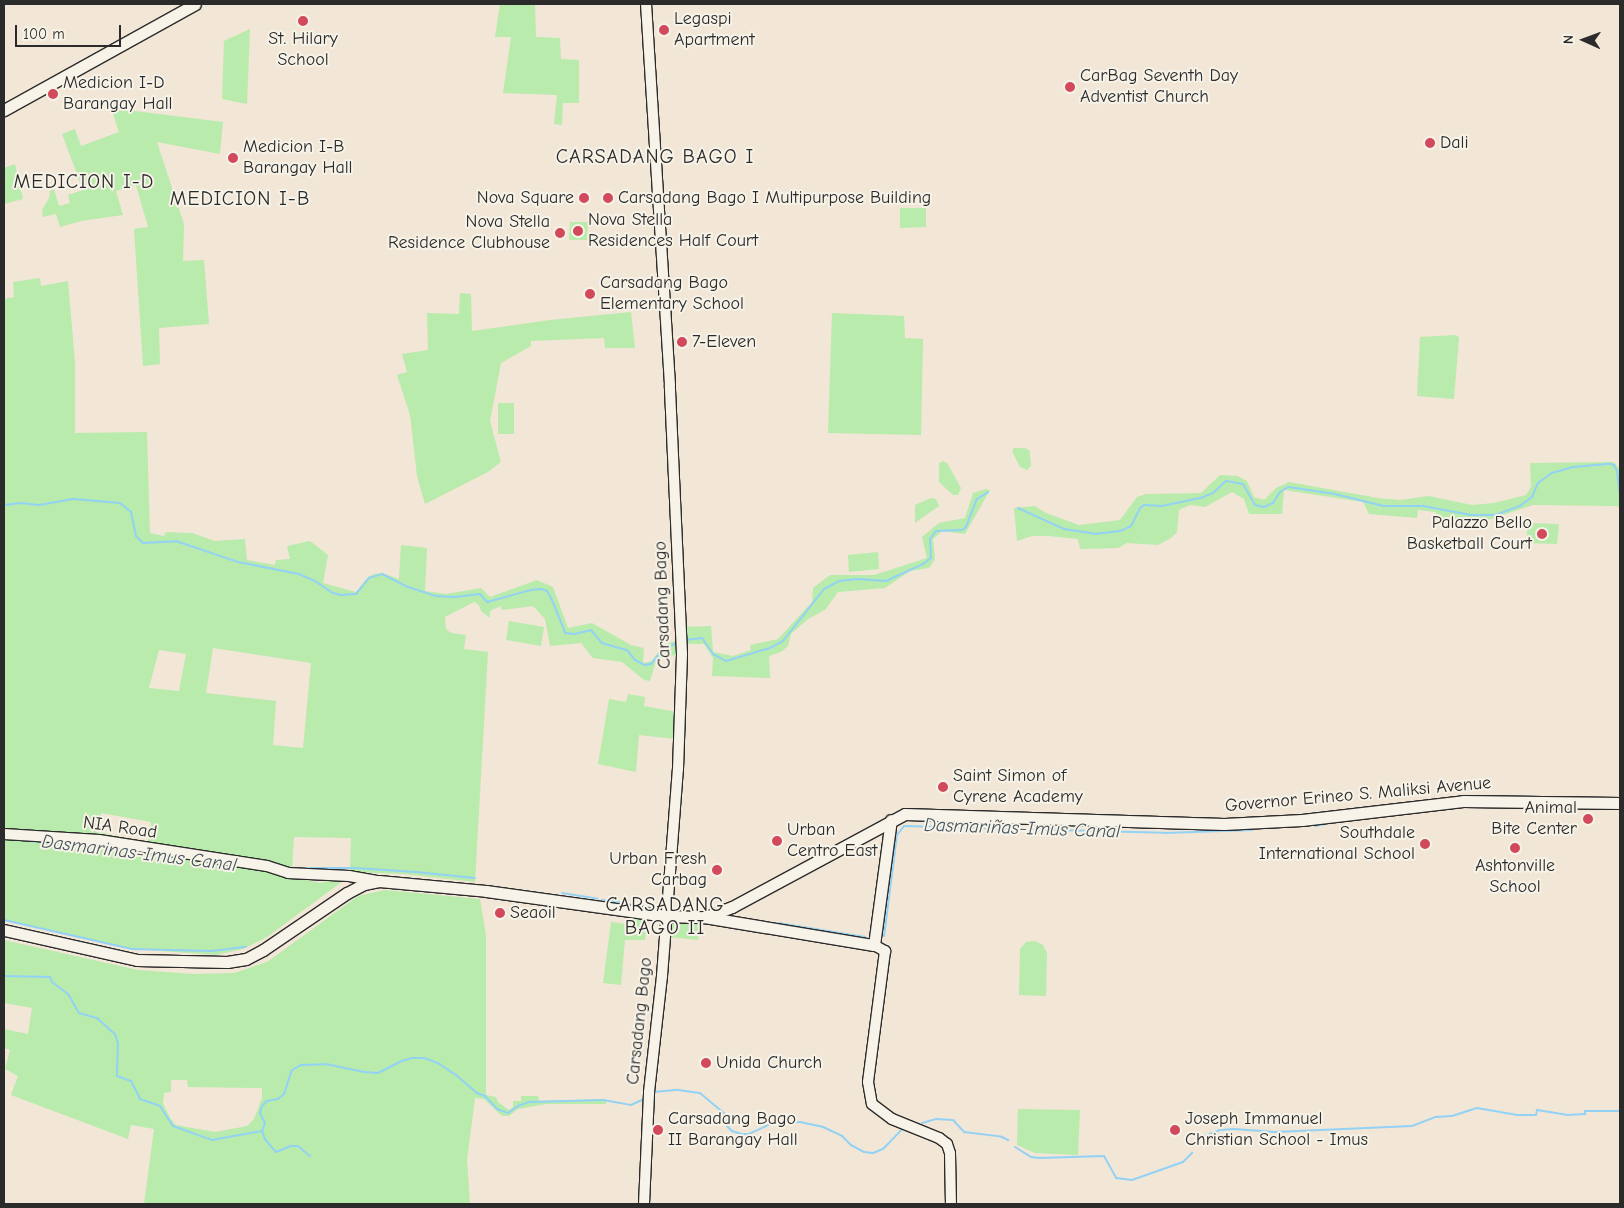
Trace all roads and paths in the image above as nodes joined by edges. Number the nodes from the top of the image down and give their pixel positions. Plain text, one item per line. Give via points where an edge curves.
1 (195, 4) edge
2 (646, 4) edge
3 (4, 110) edge
4 (1620, 803) edge
5 (891, 820) junction
6 (4, 834) edge
7 (379, 881) junction
8 (732, 906) junction
9 (666, 916) junction
10 (704, 917) junction
11 (733, 922) junction
12 (4, 930) edge
13 (874, 944) junction
14 (644, 1204) edge
15 (950, 1204) edge

1 - 3 main road
2 - 9 street, Carsadang Bago via 670,386 682,654 678,769
4 - 5 main road, Governor Erineo S. Maliksi Avenue via 1463,801 1302,820 1224,824 905,814
5 - 8 main road, Governor Erineo S. Maliksi Avenue
5 - 13 main road
6 - 7 street, NIA Road via 99,840 267,866 288,873
7 - 9 main road, Governor Erineo S. Maliksi Avenue via 482,891
7 - 12 main road, Governor Erineo S. Maliksi Avenue via 356,887 263,950 227,962 138,960
8 - 10 main road, Governor Erineo S. Maliksi Avenue
8 - 11 main road
9 - 10 main road, Governor Erineo S. Maliksi Avenue
9 - 14 street, Carsadang Bago via 649,1092
10 - 11 main road, Governor Erineo S. Maliksi Avenue
11 - 13 main road, Governor Erineo S. Maliksi Avenue
13 - 15 street via 885,950 869,1077 872,1104 892,1119 947,1144 950,1153

